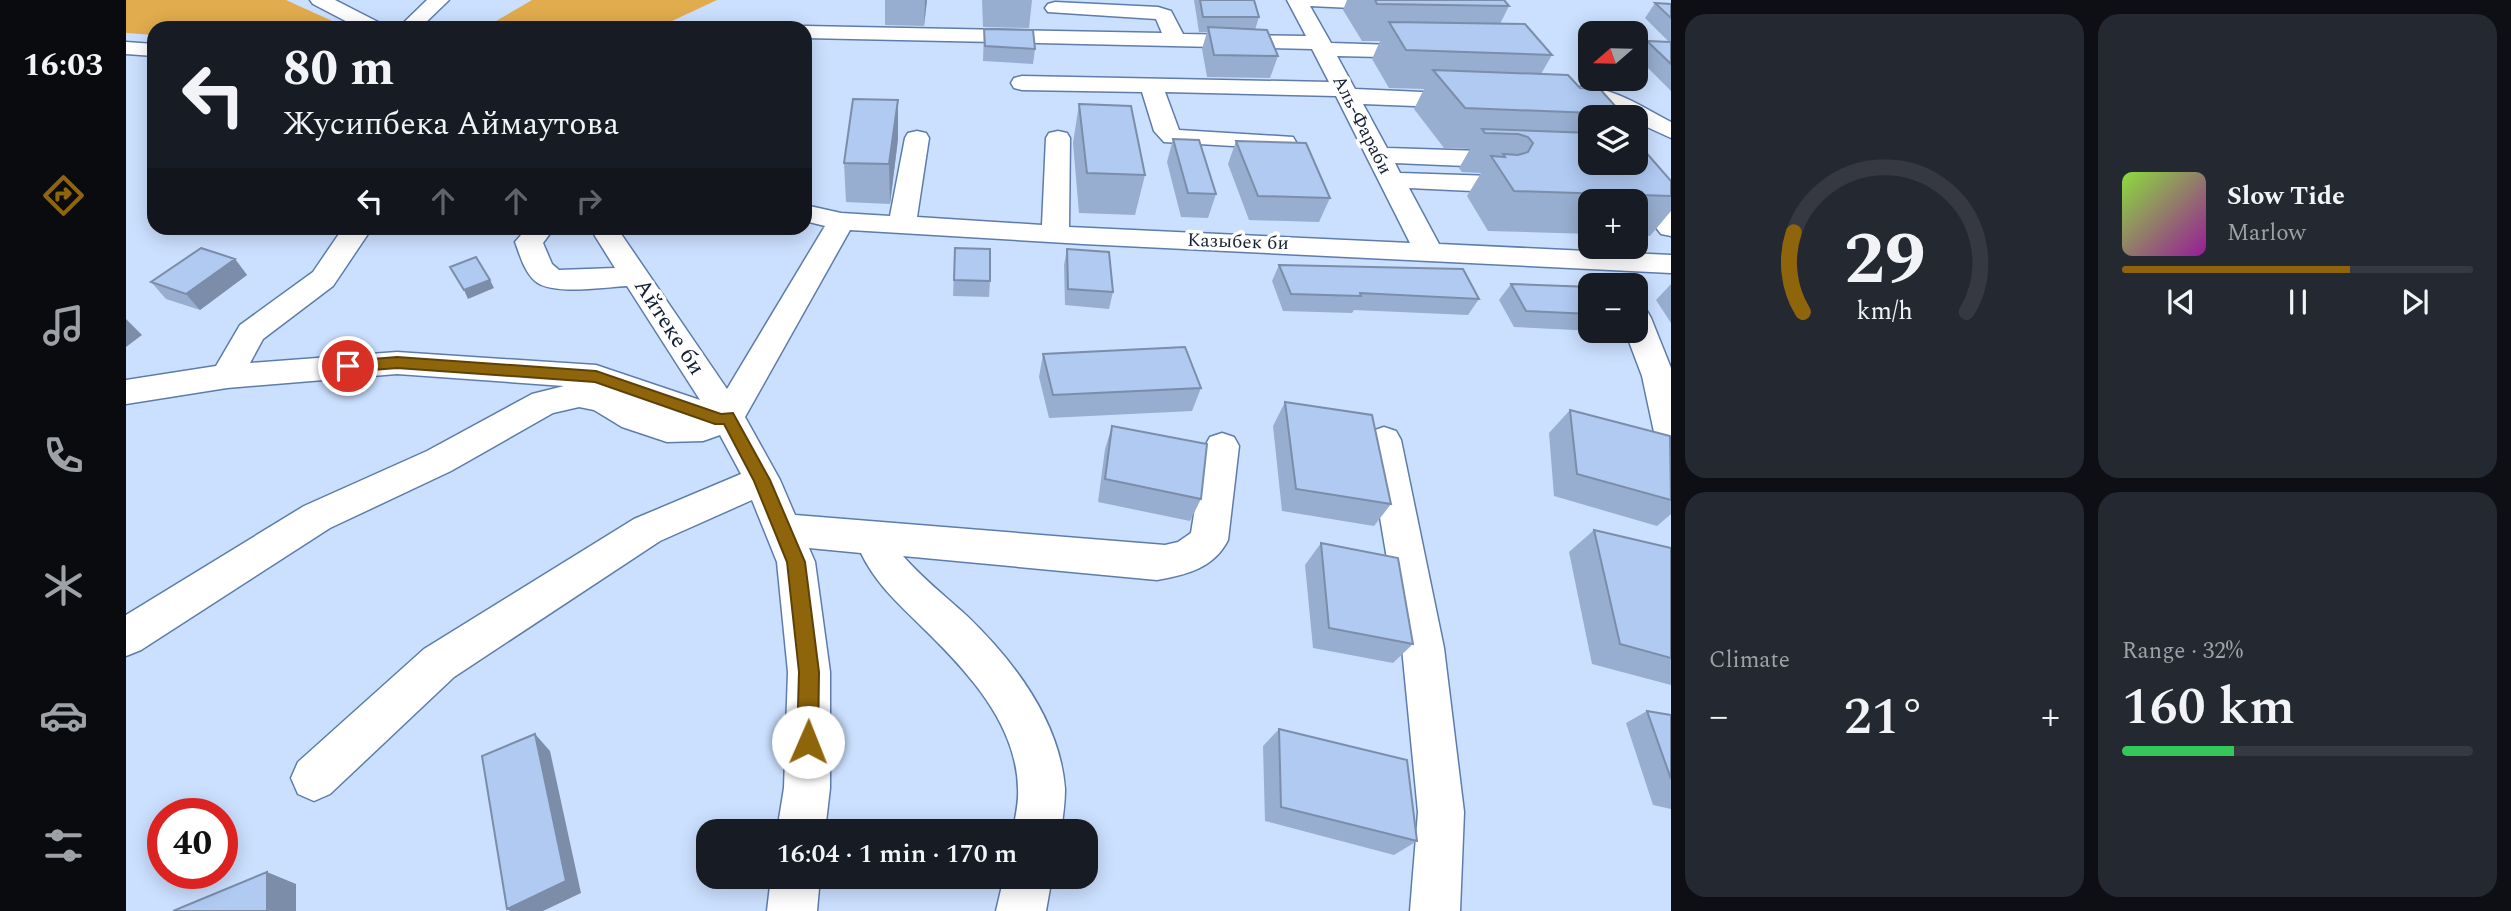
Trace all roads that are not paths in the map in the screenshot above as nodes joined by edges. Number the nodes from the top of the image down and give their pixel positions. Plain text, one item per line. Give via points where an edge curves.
1 (320, 0) edge
2 (439, 0) edge
3 (1297, 0) edge
4 (1417, 4) edge
5 (1055, 8) dead end
6 (361, 21) edge
7 (416, 21) edge
8 (812, 32) edge
9 (1176, 40) junction
10 (1322, 46) junction
11 (126, 48) edge
12 (147, 50) edge
13 (1447, 53) edge
14 (1022, 83) dead end
15 (1152, 86) junction
16 (1345, 93) junction
17 (1495, 102) edge
18 (1535, 104) edge
19 (1671, 131) edge
20 (917, 138) dead end
21 (1058, 138) dead end
22 (1284, 142) edge
23 (1377, 155) junction
24 (1539, 162) edge
25 (1614, 177) edge
26 (1390, 180) junction
27 (1515, 184) edge
28 (1640, 188) junction
29 (1671, 189) edge
30 (812, 215) edge
31 (841, 221) junction
32 (902, 225) junction
33 (1671, 228) edge
34 (1055, 234) junction
35 (351, 235) edge
36 (535, 235) edge
37 (609, 235) edge
38 (1427, 250) junction
39 (1671, 264) edge
40 (1613, 273) edge
41 (635, 276) junction
42 (1645, 343) edge
43 (227, 376) junction
44 (126, 392) edge
45 (724, 419) junction
46 (1671, 432) edge
47 (1384, 440) dead end
48 (1222, 446) dead end
49 (762, 480) junction
50 (784, 530) junction
51 (876, 539) junction
52 (126, 637) edge
53 (314, 778) dead end
54 (803, 819) edge
55 (1038, 819) edge
56 (795, 889) edge
57 (1026, 889) edge
58 (792, 911) edge
59 (1021, 911) edge
60 (1435, 911) edge

1 - 6 street
2 - 7 street
3 - 4 street
3 - 10 street, Аль-Фараби
5 - 9 street via 1158,13 1164,15
8 - 9 street
9 - 10 street
10 - 13 street
10 - 16 street, Аль-Фараби
11 - 12 street
14 - 15 street
15 - 16 street
15 - 22 street via 1166,131 1173,137
16 - 17 street
16 - 23 street, Аль-Фараби
18 - 19 street via 1556,104 1574,95 1606,97
20 - 32 street
21 - 34 street
23 - 24 street
23 - 26 street, Аль-Фараби
25 - 28 street
26 - 27 street
26 - 38 street, Аль-Фараби
28 - 29 street
28 - 33 street
30 - 31 street, Казыбек би
31 - 32 street, Казыбек би
31 - 45 street
32 - 34 street, Казыбек би
34 - 38 street, Казыбек би
35 - 43 street via 323,279 251,332
36 - 41 street via 529,242 547,277
37 - 41 street, Айтеке би
38 - 40 street, Казыбек би
39 - 40 street, Казыбек би
41 - 45 street, Айтеке би
42 - 46 street
43 - 44 street
43 - 45 street via 397,363 525,370 596,377
45 - 49 street, Айтеке би
45 - 52 street via 703,428 667,429 634,418 603,400 579,395 544,403 439,461 317,517
47 - 60 street via 1423,648 1441,812
48 - 51 street via 1209,540 1181,560 1157,563
49 - 50 street, Айтеке би
49 - 53 street via 647,530 439,663
50 - 51 street
50 - 54 street, Айтеке би via 796,562 809,672
51 - 55 street via 886,567 988,667 1016,707 1034,748 1041,785
56 - 58 street
57 - 59 street

